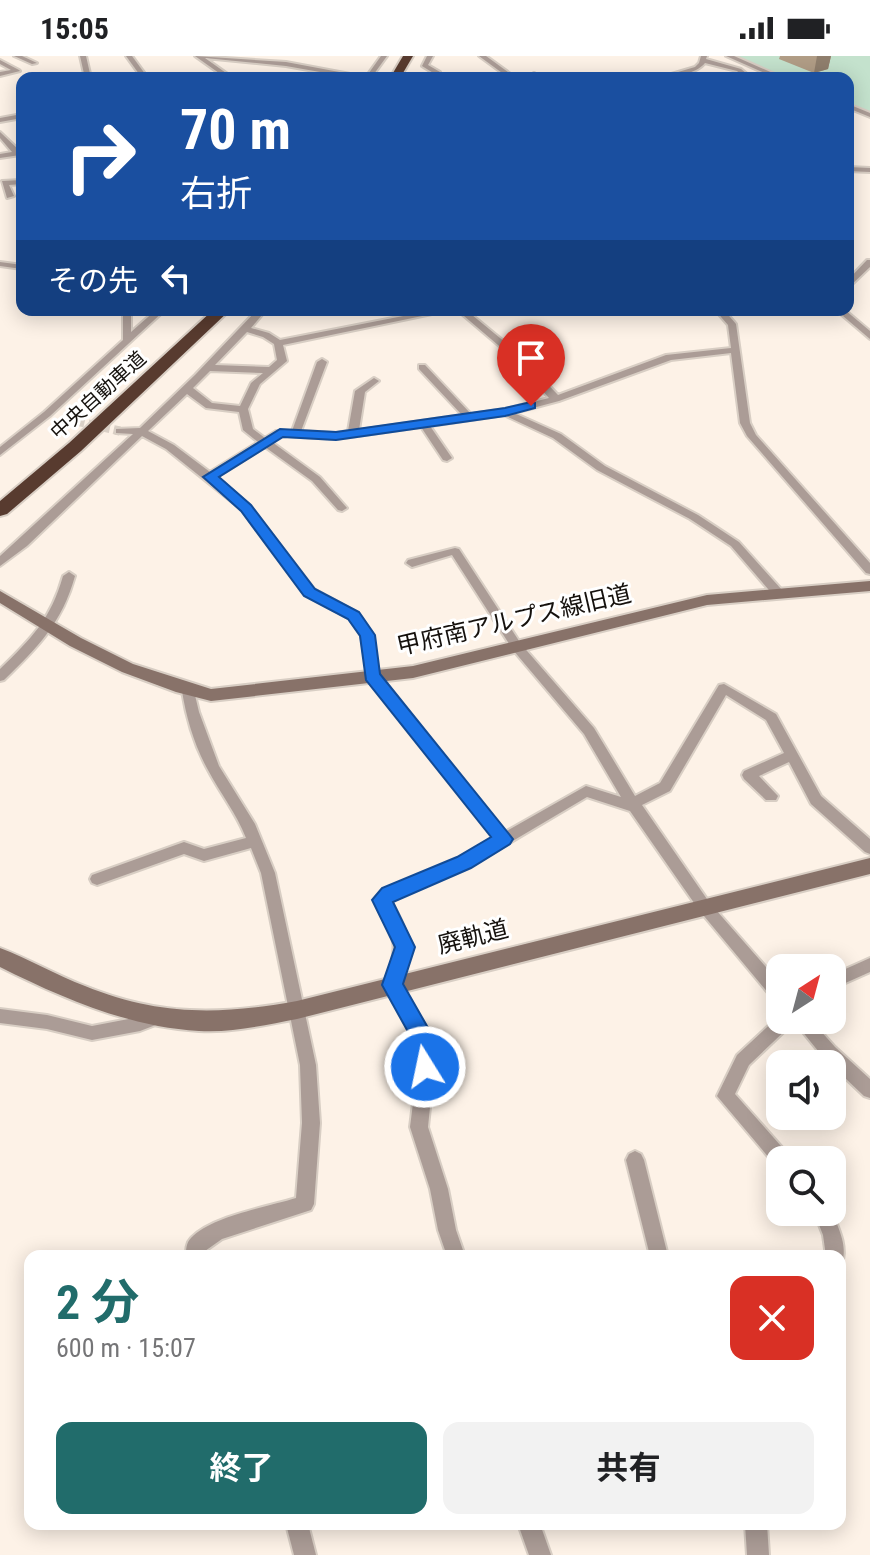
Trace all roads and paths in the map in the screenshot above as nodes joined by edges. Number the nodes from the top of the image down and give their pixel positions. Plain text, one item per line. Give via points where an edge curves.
1 (17, 56) edge
2 (200, 56) edge
3 (384, 56) edge
4 (430, 56) edge
5 (482, 56) edge
6 (729, 56) edge
7 (703, 57) edge
8 (0, 62) edge
9 (34, 63) dead end
10 (222, 72) edge
11 (332, 72) edge
12 (371, 72) edge
13 (436, 72) edge
14 (505, 72) edge
15 (684, 72) edge
16 (742, 72) edge
17 (767, 72) edge
18 (0, 74) edge
19 (0, 134) edge
20 (16, 151) edge
21 (16, 182) edge
22 (10, 196) dead end
23 (869, 265) edge
24 (854, 279) edge
25 (127, 316) edge
26 (154, 316) edge
27 (197, 316) edge
28 (216, 316) edge
29 (257, 316) edge
30 (416, 316) edge
31 (468, 316) edge
32 (725, 316) edge
33 (847, 316) edge
34 (245, 329) junction
35 (870, 336) edge
36 (127, 340) junction
37 (278, 343) junction
38 (736, 350) junction
39 (322, 362) dead end
40 (422, 367) dead end
41 (210, 368) junction
42 (272, 371) junction
43 (374, 381) dead end
44 (186, 388) junction
45 (556, 399) junction
46 (243, 409) junction
47 (505, 412) junction
48 (47, 414) junction
49 (469, 417) junction
50 (63, 418) tunnel mouth
51 (424, 424) junction
52 (120, 431) tunnel mouth
53 (140, 431) junction
54 (296, 432) junction
55 (353, 433) junction
56 (265, 440) junction
57 (0, 452) edge
58 (447, 458) dead end
59 (210, 477) junction
60 (0, 493) edge
61 (342, 508) dead end
62 (0, 510) edge
63 (0, 562) edge
64 (412, 563) dead end
65 (870, 570) edge
66 (69, 576) dead end
67 (870, 586) edge
68 (778, 593) junction
69 (0, 596) edge
70 (49, 627) junction
71 (517, 647) junction
72 (372, 676) junction
73 (0, 677) edge
74 (188, 691) junction
75 (793, 754) junction
76 (771, 796) dead end
77 (635, 805) junction
78 (503, 839) junction
79 (255, 841) junction
80 (870, 848) edge
81 (870, 866) edge
82 (97, 879) dead end
83 (704, 906) junction
84 (0, 957) edge
85 (870, 965) edge
86 (846, 976) edge
87 (766, 979) edge
88 (392, 985) junction
89 (297, 1010) junction
90 (0, 1016) edge
91 (160, 1016) junction
92 (770, 1034) edge
93 (813, 1034) edge
94 (870, 1090) edge
95 (770, 1146) edge
96 (635, 1160) dead end
97 (828, 1226) edge
98 (196, 1250) edge
99 (454, 1250) edge
100 (658, 1250) edge
101 (834, 1250) edge
102 (299, 1530) edge
103 (531, 1530) edge
104 (756, 1530) edge
105 (305, 1555) edge
106 (540, 1555) edge
107 (758, 1555) edge

1 - 9 street
2 - 10 street
2 - 11 street
3 - 12 street
4 - 13 street via 425,66
5 - 14 street
6 - 17 street
7 - 15 street via 697,68
7 - 16 street
8 - 18 street via 17,71
19 - 20 street
21 - 22 street via 5,183
23 - 24 street
25 - 36 street
26 - 36 street
27 - 60 highway, 中央自動車道
28 - 62 highway, 中央自動車道
29 - 34 street
30 - 37 street
31 - 45 street
32 - 38 street via 732,324
33 - 35 street
34 - 37 street
34 - 41 street
36 - 48 street
37 - 42 street via 282,361
38 - 45 street via 669,357
38 - 65 street via 745,423 752,436
39 - 54 street
40 - 49 street
41 - 42 street
41 - 44 street
42 - 46 street via 256,383
43 - 55 street via 360,391
44 - 46 street via 209,406
44 - 53 street
45 - 47 street
46 - 56 street via 248,430
47 - 49 street
47 - 68 street via 557,436 601,468 735,544
48 - 50 street
48 - 57 street
49 - 51 street
51 - 55 street
51 - 58 street
52 - 53 street
53 - 59 street
53 - 63 street
54 - 55 street
54 - 56 street
56 - 59 street
56 - 61 street via 316,479
59 - 72 street via 246,508 310,592 354,616 367,635
64 - 71 street via 455,551
66 - 70 street
67 - 68 street, 甲府南アルプス線旧道
68 - 71 street, 甲府南アルプス線旧道 via 707,600
69 - 70 street, 甲府南アルプス線旧道
70 - 73 street
70 - 74 street, 甲府南アルプス線旧道 via 101,657
71 - 72 street, 甲府南アルプス線旧道 via 413,672
71 - 77 street via 589,731
72 - 74 street, 甲府南アルプス線旧道 via 211,695
72 - 78 street
74 - 79 street via 213,767
75 - 76 street via 749,775
75 - 77 street via 771,717 724,688 665,787
75 - 80 street via 816,800
77 - 78 street via 586,791
77 - 83 street
78 - 88 street via 382,900 405,947
79 - 82 street via 204,855 184,848
79 - 89 street via 268,873
81 - 83 street, 廃軌道
83 - 87 street
83 - 88 street, 廃軌道
84 - 91 street, 廃軌道 via 87,995
85 - 86 street
88 - 89 street, 廃軌道
88 - 99 street via 428,1047 419,1127
89 - 91 street, 廃軌道 via 228,1021
89 - 98 street via 308,1065 311,1123 305,1204 217,1231
90 - 91 street via 92,1033
92 - 95 street via 743,1060 726,1096
93 - 94 street
96 - 100 street
97 - 101 street
102 - 105 street
103 - 106 street
104 - 107 street

